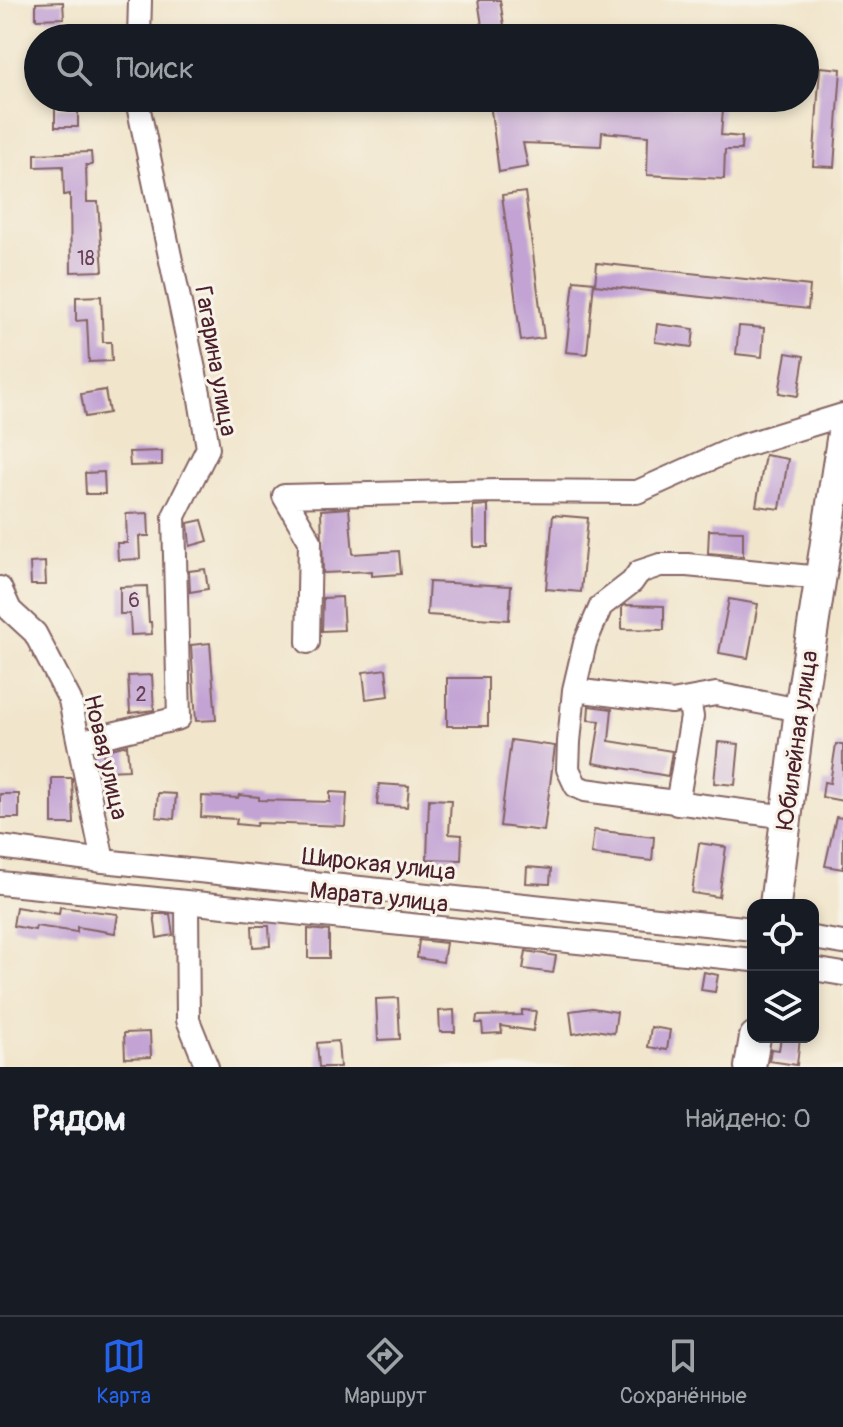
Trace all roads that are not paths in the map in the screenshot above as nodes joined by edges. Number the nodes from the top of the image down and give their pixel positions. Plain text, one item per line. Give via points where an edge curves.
1 (140, 0) edge
2 (139, 24) edge
3 (139, 112) edge
4 (843, 415) edge
5 (843, 433) edge
6 (821, 578) junction
7 (0, 588) edge
8 (308, 642) dead end
9 (574, 690) junction
10 (689, 700) junction
11 (800, 710) junction
12 (79, 742) junction
13 (677, 804) junction
14 (787, 817) junction
15 (0, 847) edge
16 (103, 861) junction
17 (0, 883) edge
18 (776, 899) edge
19 (187, 904) junction
20 (747, 928) edge
21 (819, 939) edge
22 (843, 943) edge
23 (747, 959) edge
24 (819, 970) edge
25 (843, 974) edge
26 (754, 1043) edge
27 (207, 1067) edge
28 (750, 1067) edge

1 - 2 street
3 - 12 street, Гагарина улица via 208,448 174,516 179,718
4 - 8 street via 735,448 637,492 284,496 310,541
5 - 6 main road, Юбилейная улица
6 - 9 street via 648,566 595,615
6 - 11 main road, Юбилейная улица
7 - 12 street, Новая улица via 10,610 35,633 70,700
9 - 10 street
9 - 13 street via 568,769 576,786
10 - 11 street via 716,694
10 - 13 street via 691,727
11 - 14 main road, Юбилейная улица
12 - 16 street, Новая улица
13 - 14 street
14 - 18 main road, Юбилейная улица
15 - 16 street, Широкая улица
16 - 20 street, Широкая улица
17 - 19 street, Марата улица
19 - 23 street, Марата улица
19 - 27 street via 188,1020
21 - 22 street
24 - 25 street
26 - 28 main road

